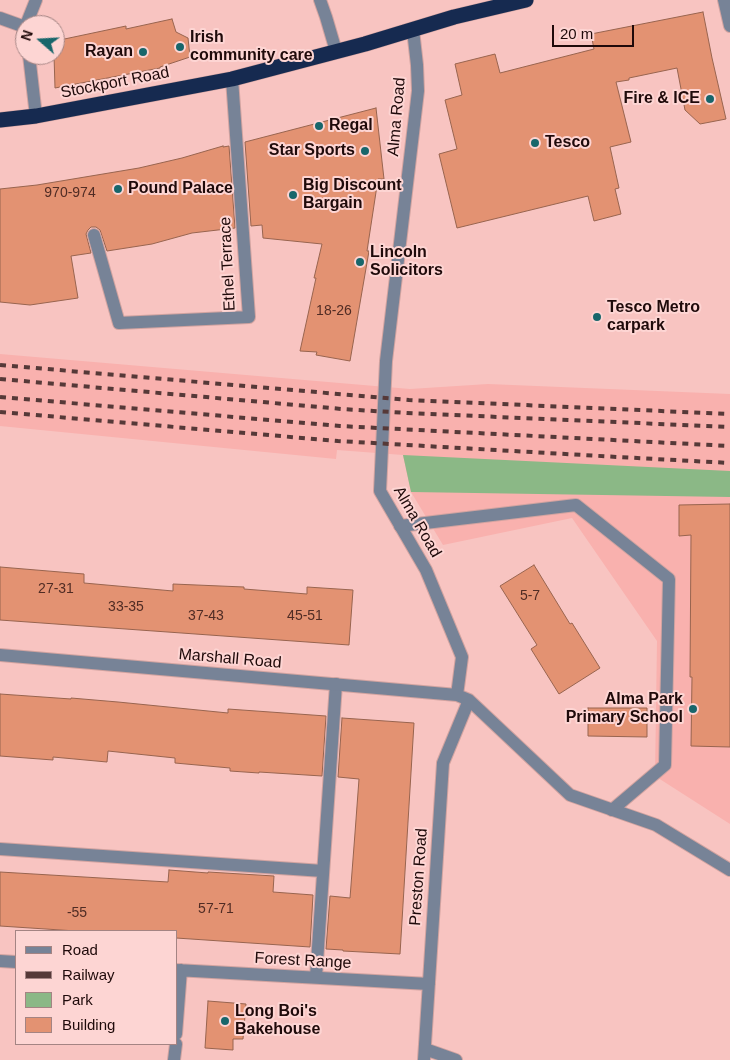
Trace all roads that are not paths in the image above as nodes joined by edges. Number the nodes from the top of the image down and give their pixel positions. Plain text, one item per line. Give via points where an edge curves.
1 (36, 0) edge
2 (320, 0) edge
3 (526, 0) edge
4 (724, 0) edge
5 (30, 15) edge
6 (0, 18) edge
7 (15, 23) edge
8 (730, 26) edge
9 (413, 30) junction
10 (336, 51) junction
11 (30, 65) edge
12 (232, 79) junction
13 (36, 116) junction
14 (0, 120) edge
15 (94, 235) dead end
16 (400, 526) junction
17 (0, 655) edge
18 (336, 684) junction
19 (457, 695) junction
20 (469, 700) junction
21 (612, 810) junction
22 (0, 849) edge
23 (730, 870) edge
24 (323, 871) junction
25 (0, 961) edge
26 (15, 962) edge
27 (178, 970) edge
28 (316, 978) junction
29 (429, 984) junction
30 (176, 1045) edge
31 (424, 1054) edge
32 (174, 1060) edge
33 (456, 1060) edge

1 - 5 street
2 - 10 street
3 - 9 highway, Stockport Road
4 - 8 street
6 - 7 street
9 - 10 highway, Stockport Road
9 - 16 street, Alma Road via 418,91 386,362 380,491
10 - 12 highway, Stockport Road
11 - 13 street
12 - 13 highway, Stockport Road
12 - 15 street, Ethel Terrace via 249,317 119,323
13 - 14 highway, Stockport Road
16 - 19 street, Alma Road via 426,570 462,657
16 - 21 street via 576,505 669,579 664,765
17 - 18 street, Marshall Road
18 - 19 street, Marshall Road
18 - 24 street
19 - 20 street
20 - 21 street via 570,795
20 - 29 street, Preston Road via 443,763
21 - 23 street via 656,825
22 - 24 street
24 - 28 street
25 - 26 street
27 - 28 street, Forest Range
28 - 29 street, Forest Range
29 - 31 street, Preston Road
30 - 32 street
31 - 33 street

